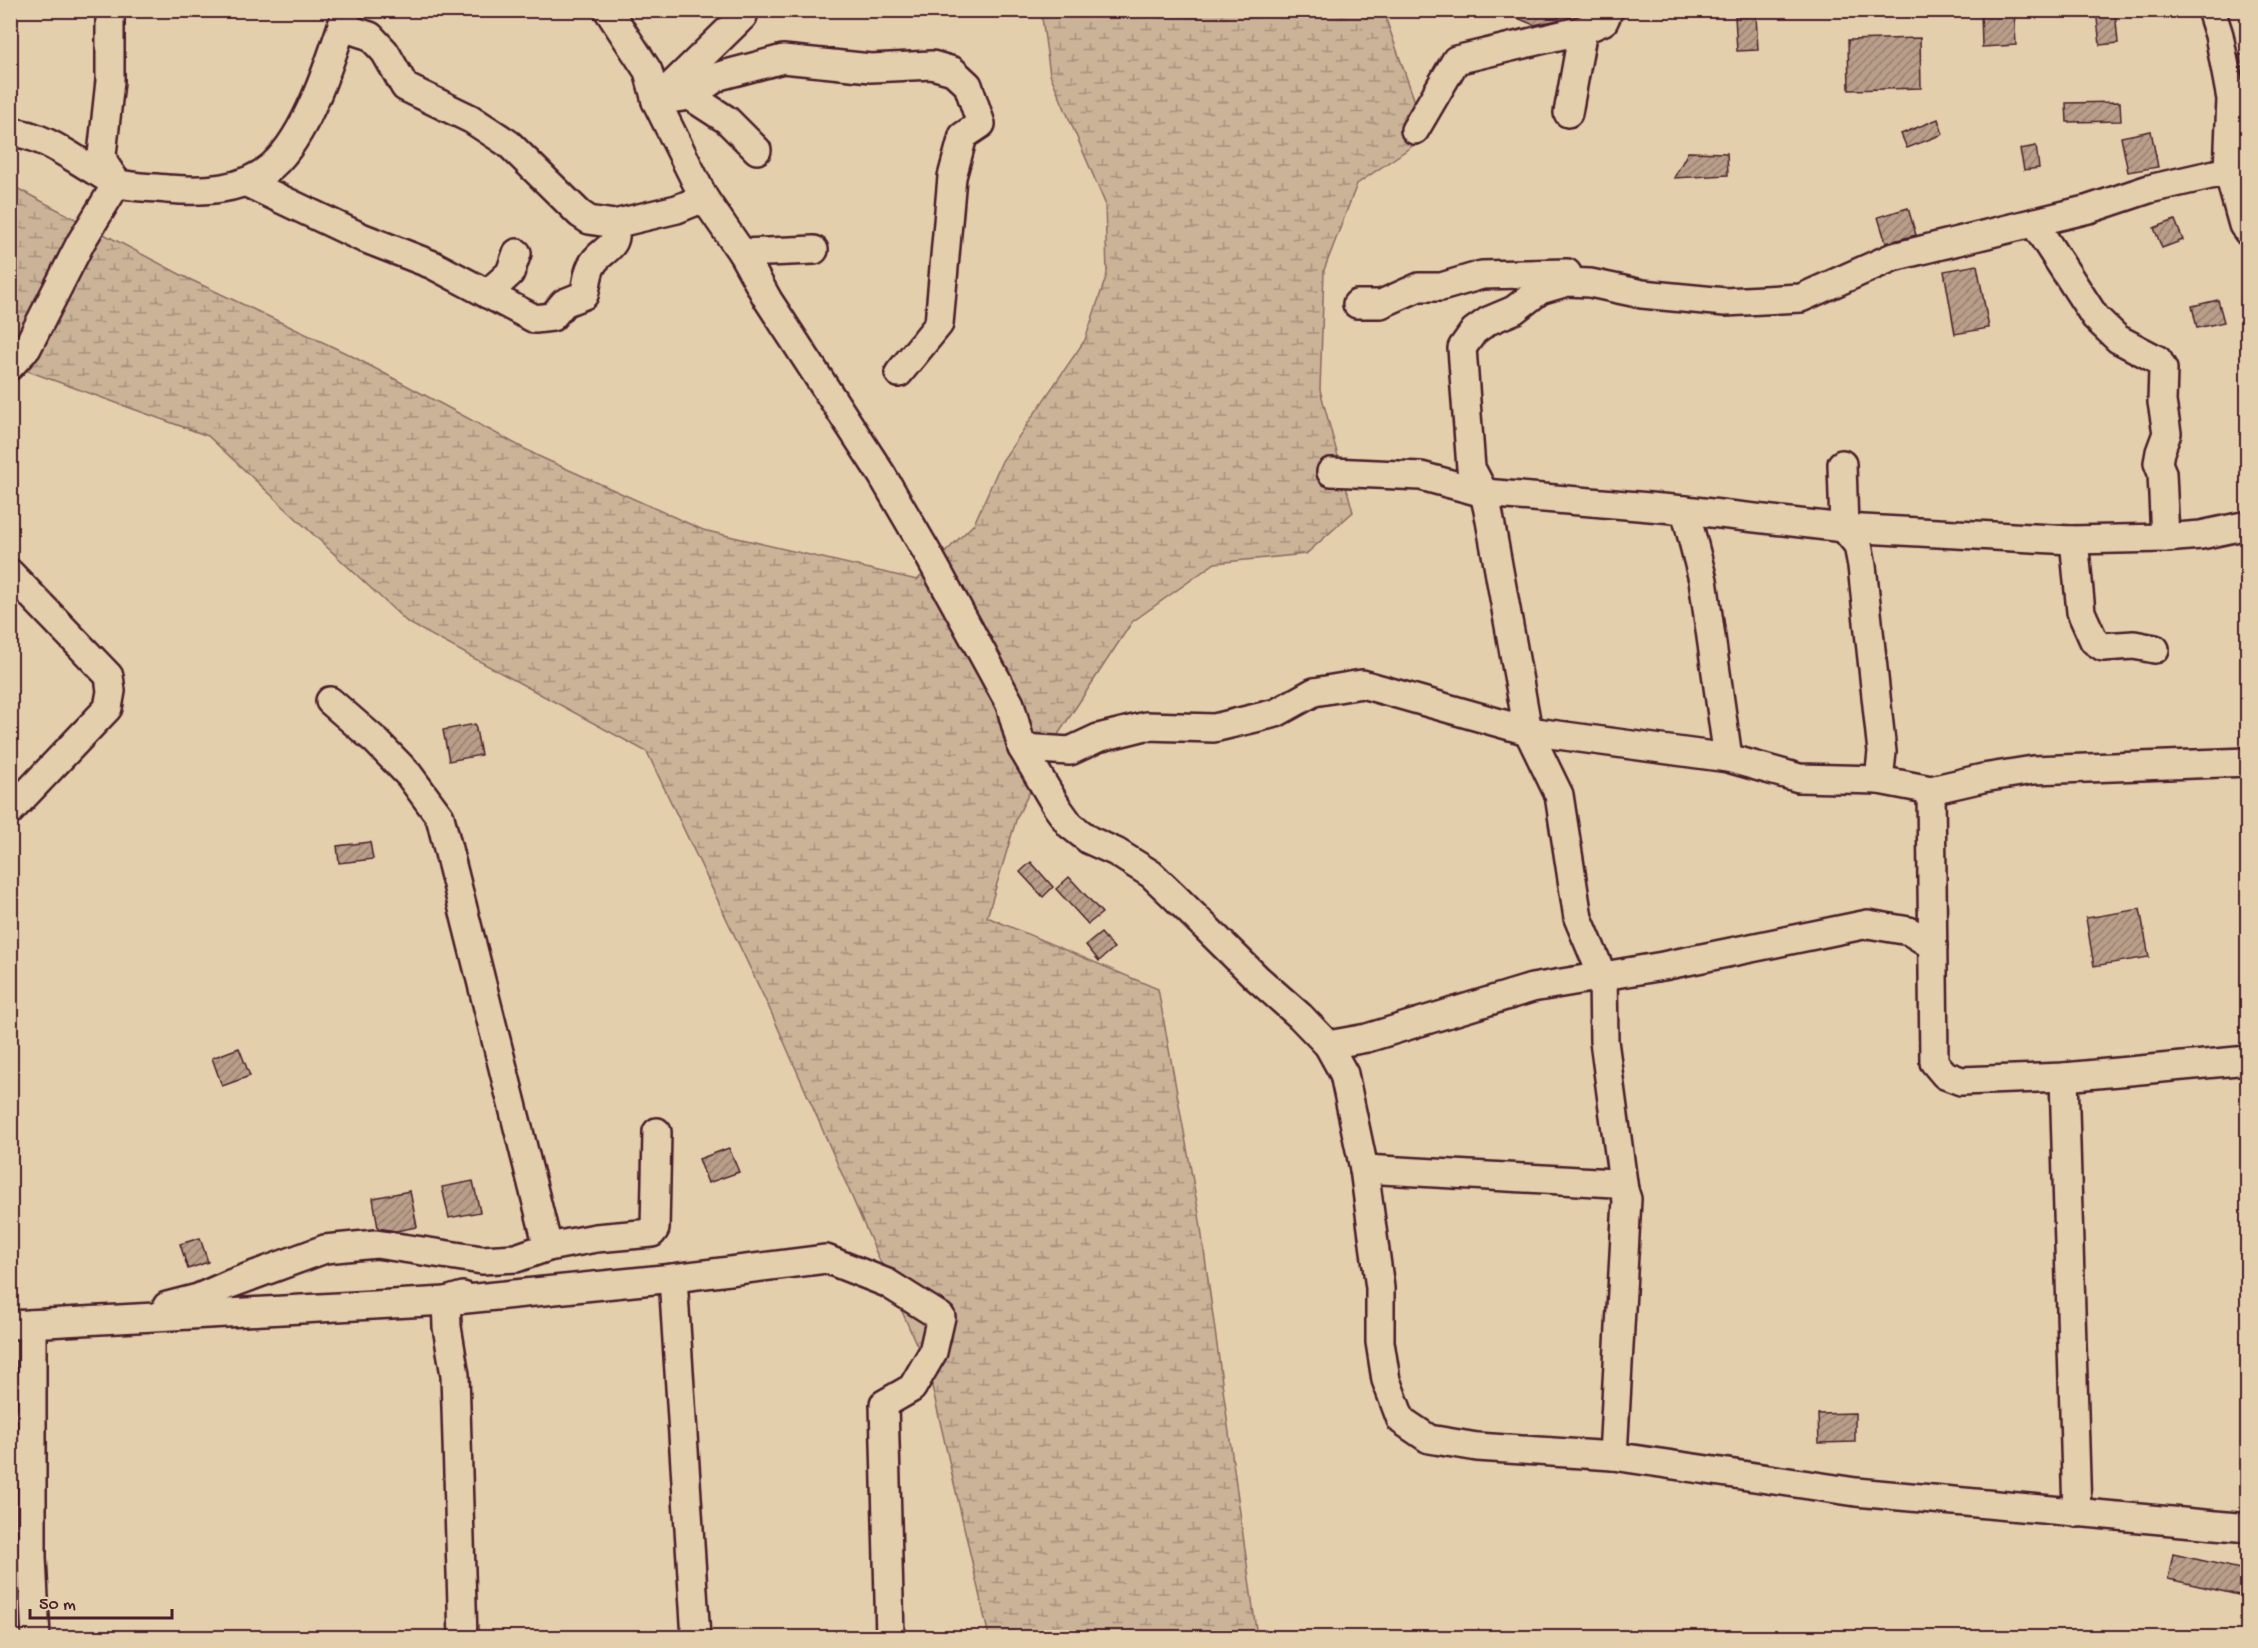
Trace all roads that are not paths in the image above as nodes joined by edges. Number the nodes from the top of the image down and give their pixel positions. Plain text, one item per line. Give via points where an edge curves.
1 (110, 10) edge
2 (608, 10) edge
3 (743, 10) edge
4 (1609, 10) edge
5 (2211, 10) edge
6 (344, 19) edge
7 (1583, 30) junction
8 (690, 96) junction
9 (656, 101) junction
10 (1568, 113) dead end
11 (1414, 130) dead end
12 (10, 132) edge
13 (757, 150) dead end
14 (2228, 171) junction
15 (245, 182) junction
16 (117, 183) junction
17 (704, 198) junction
18 (2034, 223) junction
19 (614, 224) junction
20 (2247, 232) edge
21 (814, 250) dead end
22 (517, 253) dead end
23 (742, 253) junction
24 (1590, 283) junction
25 (487, 294) junction
26 (1357, 304) dead end
27 (10, 366) edge
28 (899, 373) dead end
29 (1842, 464) dead end
30 (1331, 472) dead end
31 (1484, 492) junction
32 (1685, 510) junction
33 (2247, 525) edge
34 (1844, 528) junction
35 (2165, 538) junction
36 (2071, 540) junction
37 (10, 573) edge
38 (2155, 649) dead end
39 (330, 701) dead end
40 (1528, 730) junction
41 (1022, 748) junction
42 (1728, 758) junction
43 (2247, 762) edge
44 (1879, 780) junction
45 (1931, 790) junction
46 (10, 811) edge
47 (1933, 946) junction
48 (1603, 977) junction
49 (1328, 1045) junction
50 (2247, 1060) edge
51 (2064, 1077) junction
52 (657, 1132) dead end
53 (1364, 1169) junction
54 (1624, 1190) junction
55 (548, 1247) junction
56 (516, 1258) junction
57 (673, 1278) junction
58 (446, 1301) junction
59 (21, 1325) edge
60 (1613, 1456) junction
61 (2077, 1513) junction
62 (2247, 1528) edge
63 (36, 1638) edge
64 (463, 1638) edge
65 (696, 1638) edge
66 (890, 1638) edge

1 - 16 street via 110,81 102,155
2 - 9 street via 648,71
3 - 9 street via 742,16
4 - 7 street via 1604,21
5 - 14 street via 2231,99
6 - 15 street via 304,122 271,167
6 - 19 street via 370,36 385,52 405,87 471,119 509,144 589,220
7 - 10 street
7 - 11 street via 1456,60
8 - 9 street
8 - 13 street via 727,120
8 - 28 street via 719,76 783,59 870,68 932,64 953,71 968,85 981,124 963,136 952,177 939,324
9 - 17 street
12 - 16 street via 39,140
14 - 18 street via 2149,189
14 - 20 street
15 - 16 street via 197,192
15 - 25 street via 361,237 433,265
16 - 27 street via 81,242 27,348
17 - 19 street via 677,209
17 - 23 street
18 - 24 street via 1893,257 1801,298 1725,302 1642,294
18 - 35 street via 2095,317 2118,339 2158,360 2163,369 2162,402 2168,433 2158,463 2162,473
19 - 25 street via 614,243 591,265 585,295 564,303 552,317 535,319
21 - 23 street
22 - 25 street via 510,273
23 - 41 street via 928,554 1010,704
24 - 26 street via 1570,273 1482,275 1441,287 1419,287 1381,304
24 - 31 street via 1567,282 1540,290 1514,310 1474,331 1462,348 1471,468
29 - 34 street
30 - 31 street via 1421,476
31 - 32 street
31 - 40 street
32 - 34 street
32 - 42 street via 1703,580
33 - 35 street
34 - 36 street
34 - 44 street via 1858,545 1862,566 1882,753
35 - 36 street
36 - 38 street via 2081,612 2094,641 2103,647 2134,645
37 - 46 street via 109,676 111,691 108,708
39 - 55 street via 409,775 440,817
40 - 41 street via 1362,684 1314,692 1276,712 1214,728 1146,726 1098,738 1070,751
40 - 42 street
40 - 48 street via 1559,795 1578,918
41 - 49 street via 1070,825 1150,874
42 - 44 street via 1799,778
43 - 45 street via 2033,770
44 - 45 street
45 - 47 street
47 - 48 street via 1909,931 1868,924
47 - 51 street via 1934,1062 1945,1075 1961,1081
48 - 49 street via 1532,988 1367,1038
48 - 54 street via 1604,1041
49 - 53 street via 1344,1074
50 - 51 street
51 - 61 street
52 - 55 street via 652,1233
53 - 54 street via 1614,1183
53 - 60 street via 1380,1288 1380,1342 1386,1380 1401,1420 1429,1439 1448,1443
54 - 60 street via 1627,1198
55 - 56 street
56 - 58 street via 481,1291
56 - 59 street via 482,1260 376,1244 325,1249 198,1298 163,1307 90,1313
57 - 58 street
57 - 65 street
57 - 66 street via 826,1259 887,1283 941,1317 933,1352 912,1388 884,1404
58 - 59 street
58 - 64 street via 455,1375
59 - 63 street
60 - 61 street via 1856,1492
61 - 62 street

